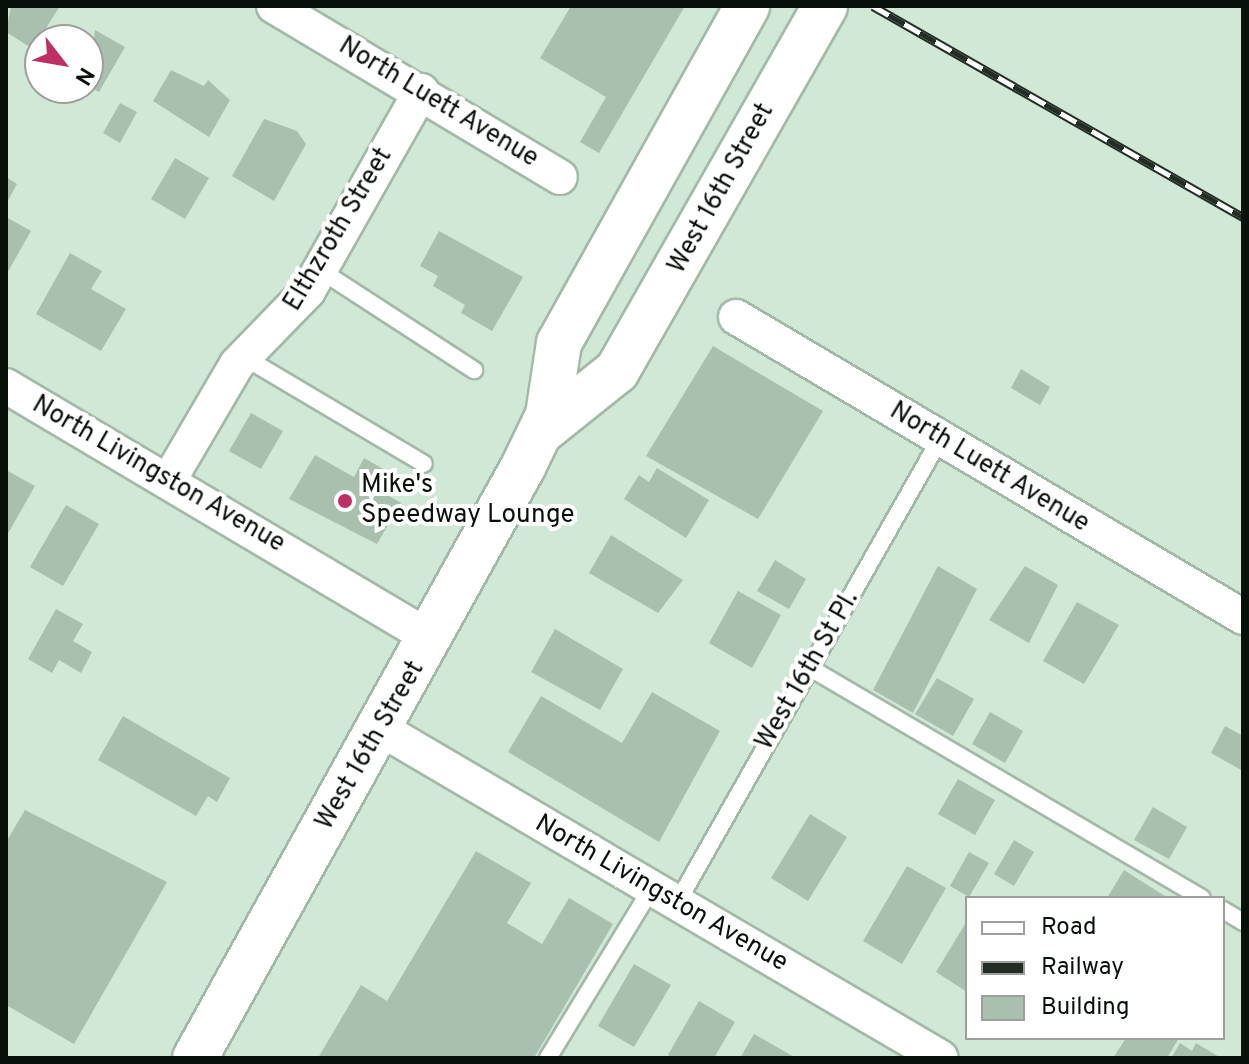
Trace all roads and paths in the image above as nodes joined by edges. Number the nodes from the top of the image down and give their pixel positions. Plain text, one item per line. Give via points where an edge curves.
1 (274, 6) edge
2 (747, 6) edge
3 (825, 6) edge
4 (421, 91) junction
5 (560, 177) dead end
6 (320, 270) junction
7 (736, 317) dead end
8 (244, 357) junction
9 (474, 370) dead end
10 (6, 386) edge
11 (542, 431) junction
12 (940, 439) junction
13 (424, 464) dead end
14 (169, 480) junction
15 (1243, 617) edge
16 (432, 639) junction
17 (810, 668) junction
18 (381, 729) junction
19 (664, 896) junction
20 (1199, 896) edge
21 (1225, 911) edge
22 (1243, 922) edge
23 (195, 1058) edge
24 (548, 1058) edge
25 (941, 1058) edge

1 - 4 street, North Luett Avenue
2 - 11 main road, West 16th Street via 559,343
3 - 11 main road, West 16th Street via 617,371
4 - 5 street, North Luett Avenue
4 - 6 street, Elthzroth Street
6 - 8 street, Elthzroth Street via 293,312
6 - 9 lane
7 - 12 street, North Luett Avenue
8 - 13 lane
8 - 14 street, Elthzroth Street
10 - 14 street, North Livingston Avenue
11 - 16 main road, West 16th Street
12 - 15 street, North Luett Avenue
12 - 17 lane, West 16th St Pl.
14 - 16 street, North Livingston Avenue
16 - 18 main road, West 16th Street
17 - 19 lane, West 16th St Pl.
17 - 20 lane
18 - 19 street, North Livingston Avenue
18 - 23 main road, West 16th Street
19 - 24 lane, West 16th St Pl.
19 - 25 street, North Livingston Avenue
21 - 22 lane

